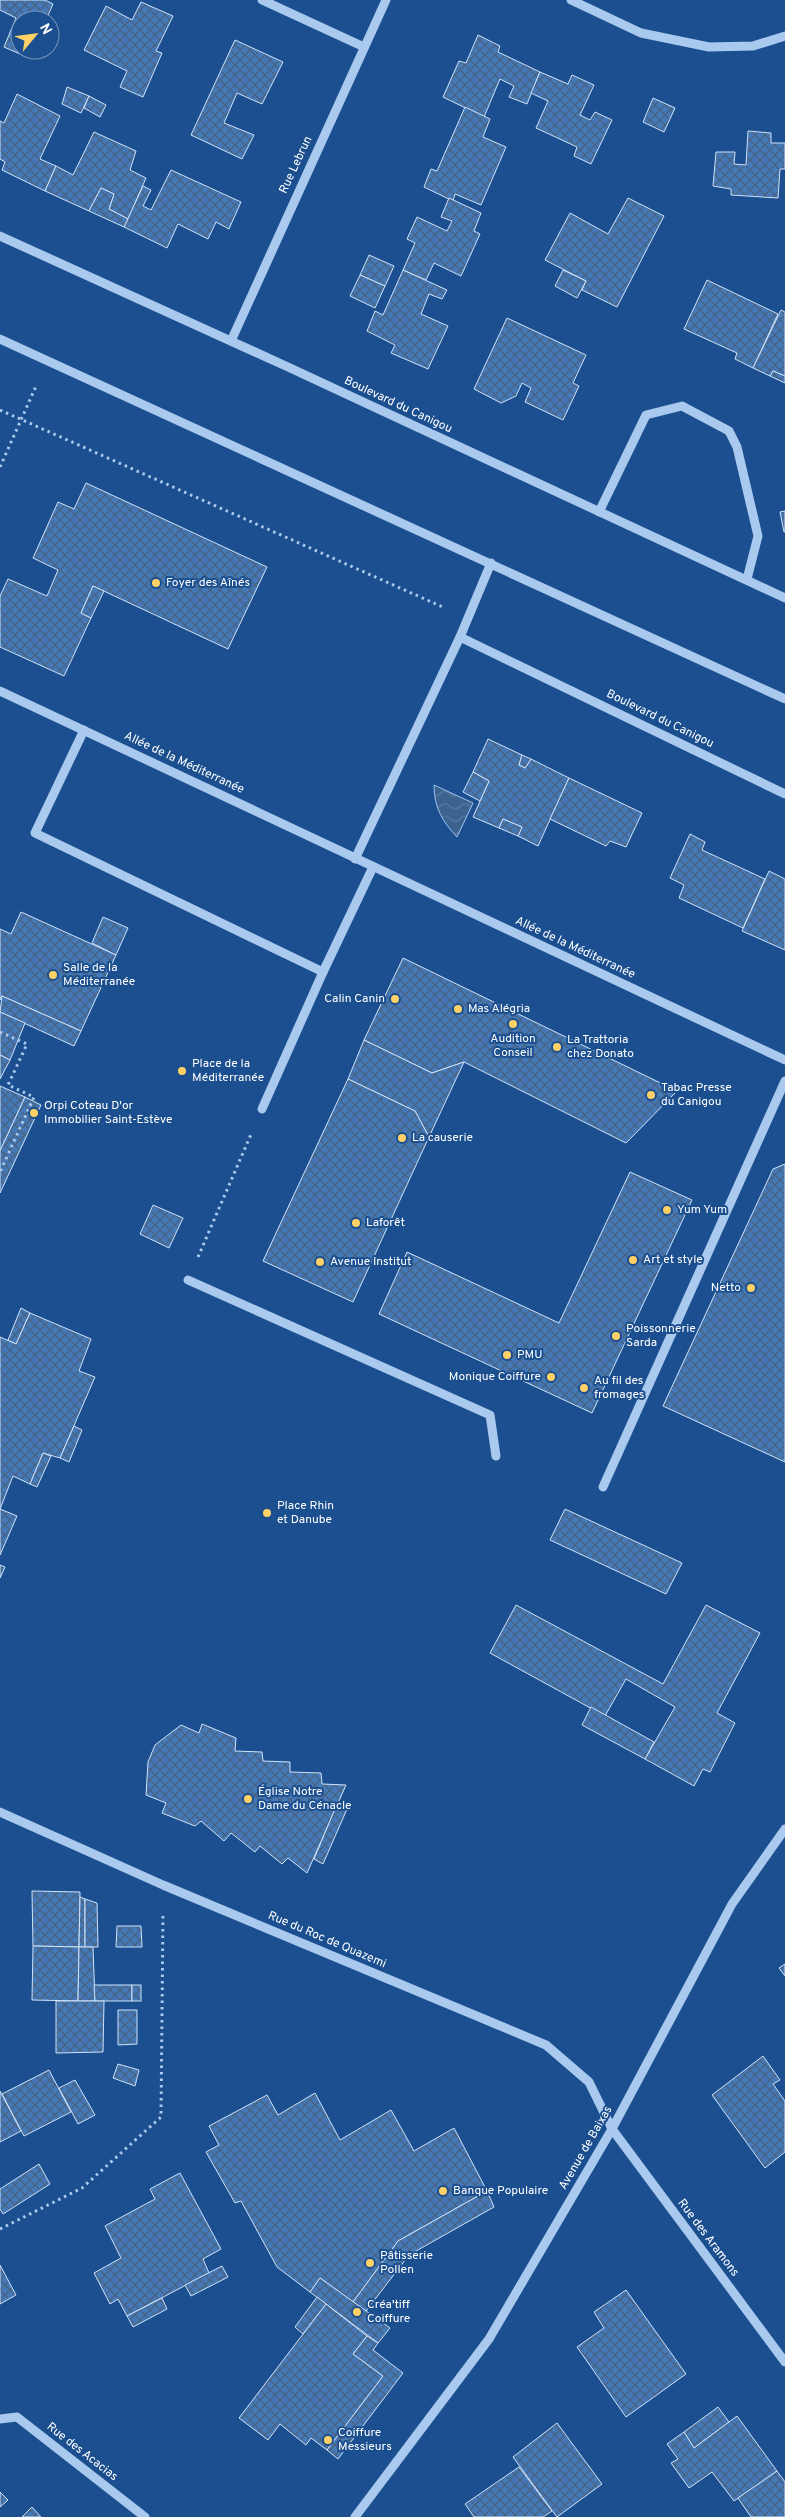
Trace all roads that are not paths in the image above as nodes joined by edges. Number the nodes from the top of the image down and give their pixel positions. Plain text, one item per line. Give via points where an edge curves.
1 (262, 0) edge
2 (386, 0) edge
3 (571, 0) edge
4 (785, 36) edge
5 (364, 47) junction
6 (0, 236) edge
7 (0, 339) edge
8 (231, 341) junction
9 (599, 512) junction
10 (491, 563) junction
11 (747, 580) junction
12 (785, 598) edge
13 (460, 636) junction
14 (0, 691) edge
15 (785, 698) edge
16 (84, 730) junction
17 (785, 794) edge
18 (355, 859) junction
19 (373, 868) junction
20 (323, 972) junction
21 (785, 1060) edge
22 (785, 1081) edge
23 (262, 1109) road end
24 (188, 1280) road end
25 (496, 1456) dead end
26 (603, 1487) dead end
27 (0, 1812) edge
28 (785, 1829) edge
29 (612, 2129) junction
30 (785, 2362) edge
31 (0, 2419) edge
32 (145, 2517) edge
33 (355, 2517) edge

1 - 5 street
2 - 5 street, Rue Lebrun
3 - 4 street via 641,33 709,47 753,46
5 - 8 street, Rue Lebrun
6 - 8 street, Boulevard du Canigou
7 - 10 street
8 - 9 street, Boulevard du Canigou
9 - 11 street, Boulevard du Canigou
9 - 11 street via 646,415 682,406 730,431 738,447 758,536
10 - 13 street
10 - 15 street
11 - 12 street, Boulevard du Canigou
13 - 17 street, Boulevard du Canigou
13 - 18 street
14 - 16 street, Allée de la Méditerranée
16 - 18 street, Allée de la Méditerranée
16 - 20 street via 35,833
18 - 19 street, Allée de la Méditerranée
19 - 20 street
19 - 21 street, Allée de la Méditerranée
20 - 23 street
22 - 26 street
24 - 25 street via 490,1415
27 - 29 street, Rue du Roc de Quazemi via 163,1885 546,2045 589,2082
28 - 29 street, Avenue de Baixas via 732,1904
29 - 30 street, Rue des Aramons
29 - 33 street, Avenue de Baixas via 489,2338
31 - 32 street, Rue des Acacias via 17,2416

